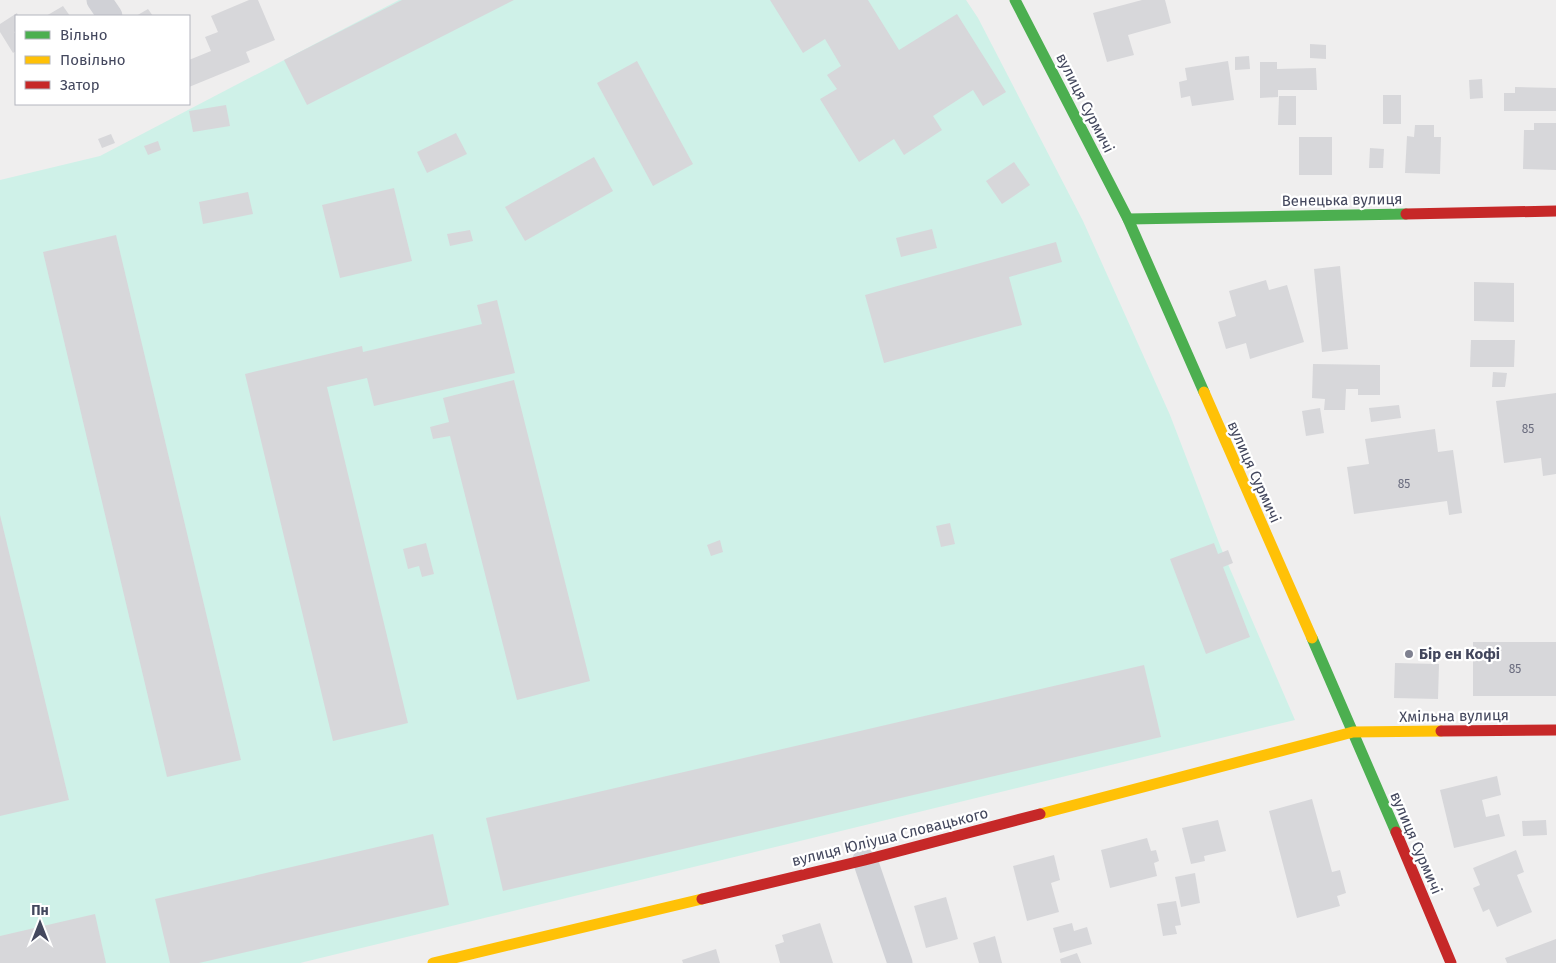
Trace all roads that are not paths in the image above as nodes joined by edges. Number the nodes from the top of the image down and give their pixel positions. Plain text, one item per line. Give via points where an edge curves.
1 (99, 0) edge
2 (1015, 0) edge
3 (109, 15) edge
4 (1556, 211) edge
5 (1128, 219) junction
6 (1556, 730) edge
7 (1353, 732) junction
8 (865, 860) junction
9 (433, 963) edge
10 (900, 963) edge
11 (1450, 963) edge

1 - 3 street
2 - 5 street, вулиця Сурмичі
4 - 5 street, Венецька вулиця
5 - 7 street, вулиця Сурмичі
6 - 7 street, Хмільна вулиця
7 - 8 street, вулиця Юліуша Словацького
7 - 11 street, вулиця Сурмичі
8 - 9 street, вулиця Юліуша Словацького
8 - 10 street

